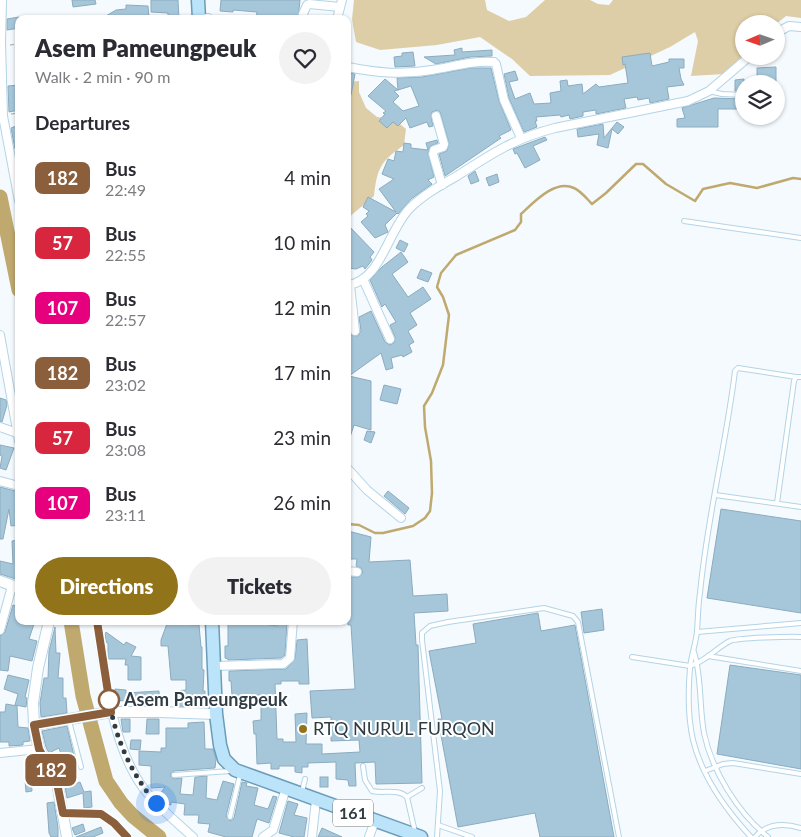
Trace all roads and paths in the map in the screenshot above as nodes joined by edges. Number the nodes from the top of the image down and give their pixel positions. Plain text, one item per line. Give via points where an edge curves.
1 (2, 0) edge
2 (198, 0) edge
3 (341, 3) edge
4 (303, 14) dead end
5 (199, 15) edge
6 (801, 27) edge
7 (785, 28) edge
8 (739, 65) edge
9 (351, 68) edge
10 (709, 91) junction
11 (735, 95) edge
12 (436, 116) dead end
13 (521, 138) junction
14 (15, 179) edge
15 (442, 185) junction
16 (684, 221) dead end
17 (801, 238) edge
18 (363, 280) junction
19 (351, 284) edge
20 (351, 300) edge
21 (355, 331) dead end
22 (0, 336) edge
23 (390, 339) dead end
24 (796, 377) junction
25 (801, 377) edge
26 (15, 420) edge
27 (0, 427) edge
28 (15, 435) edge
29 (351, 472) edge
30 (0, 480) edge
31 (15, 485) edge
32 (715, 495) junction
33 (777, 503) junction
34 (801, 506) edge
35 (401, 518) dead end
36 (351, 572) edge
37 (357, 572) dead end
38 (0, 582) edge
39 (15, 587) edge
40 (15, 590) edge
41 (801, 624) edge
42 (48, 625) edge
43 (97, 625) edge
44 (212, 625) edge
45 (292, 625) edge
46 (0, 630) edge
47 (697, 632) junction
48 (801, 637) edge
49 (694, 652) junction
50 (708, 656) junction
51 (632, 657) dead end
52 (698, 664) junction
53 (214, 666) junction
54 (690, 666) junction
55 (801, 671) edge
56 (107, 713) junction
57 (216, 714) junction
58 (71, 720) junction
59 (34, 725) junction
60 (39, 749) junction
61 (0, 753) edge
62 (362, 766) dead end
63 (81, 767) dead end
64 (715, 768) junction
65 (705, 771) junction
66 (238, 772) junction
67 (801, 774) edge
68 (174, 775) dead end
69 (305, 779) dead end
70 (286, 788) junction
71 (422, 788) dead end
72 (302, 794) junction
73 (407, 797) junction
74 (316, 800) junction
75 (63, 813) junction
76 (230, 817) dead end
77 (375, 821) junction
78 (438, 825) junction
79 (801, 828) edge
80 (760, 831) junction
81 (417, 836) edge
82 (67, 837) edge
83 (127, 837) edge
84 (193, 837) edge
85 (263, 837) edge
86 (312, 837) edge
87 (369, 837) edge
88 (437, 837) edge
89 (472, 837) edge
90 (618, 837) edge
91 (753, 837) edge
92 (768, 837) edge

1 - 14 street via 3,116
2 - 5 main road
3 - 4 street via 309,4
6 - 7 street
8 - 10 street
9 - 13 street via 375,73 404,73 494,62 504,100
10 - 11 lane
10 - 13 street via 677,104 555,128
12 - 15 street via 444,144 433,154
13 - 15 street
15 - 18 street via 421,198 401,218 376,266
16 - 17 lane
18 - 19 street
18 - 23 street
20 - 21 street
22 - 26 street
24 - 25 lane
24 - 32 lane via 738,368 735,371
24 - 33 lane
27 - 28 street
29 - 35 street
30 - 31 street
32 - 33 lane
32 - 47 lane
33 - 34 lane
36 - 37 street
38 - 39 street
40 - 46 street
41 - 47 lane
42 - 59 street via 38,668
43 - 56 street
44 - 53 main road
45 - 53 street via 287,662
47 - 49 lane
48 - 50 lane via 732,640
49 - 52 lane
49 - 54 lane
50 - 52 lane
50 - 55 lane
51 - 54 lane
52 - 54 lane
52 - 64 lane via 704,734
53 - 57 main road
54 - 65 lane via 689,704 693,740
56 - 57 street
56 - 58 street
56 - 84 street via 143,787
57 - 66 main road via 224,759
58 - 59 street
58 - 63 lane
59 - 60 street
60 - 61 street
60 - 75 street via 57,783
62 - 73 lane via 365,780 372,790 400,792
64 - 65 lane
64 - 67 lane via 733,763
64 - 80 lane via 733,798
65 - 91 lane via 735,819
66 - 68 lane
66 - 70 main road, 161
66 - 76 lane
69 - 72 lane
70 - 72 main road, 161
70 - 85 street via 273,830
71 - 73 lane
72 - 74 main road, 161
73 - 81 lane
74 - 77 main road, 161
74 - 86 street
75 - 82 street
75 - 83 street via 101,814
77 - 81 main road, 161
77 - 87 street
78 - 88 lane
78 - 89 lane
78 - 90 lane via 440,792 422,633 430,626 448,622 544,608 573,616 578,622
79 - 80 lane via 777,824
80 - 91 lane
80 - 92 lane

